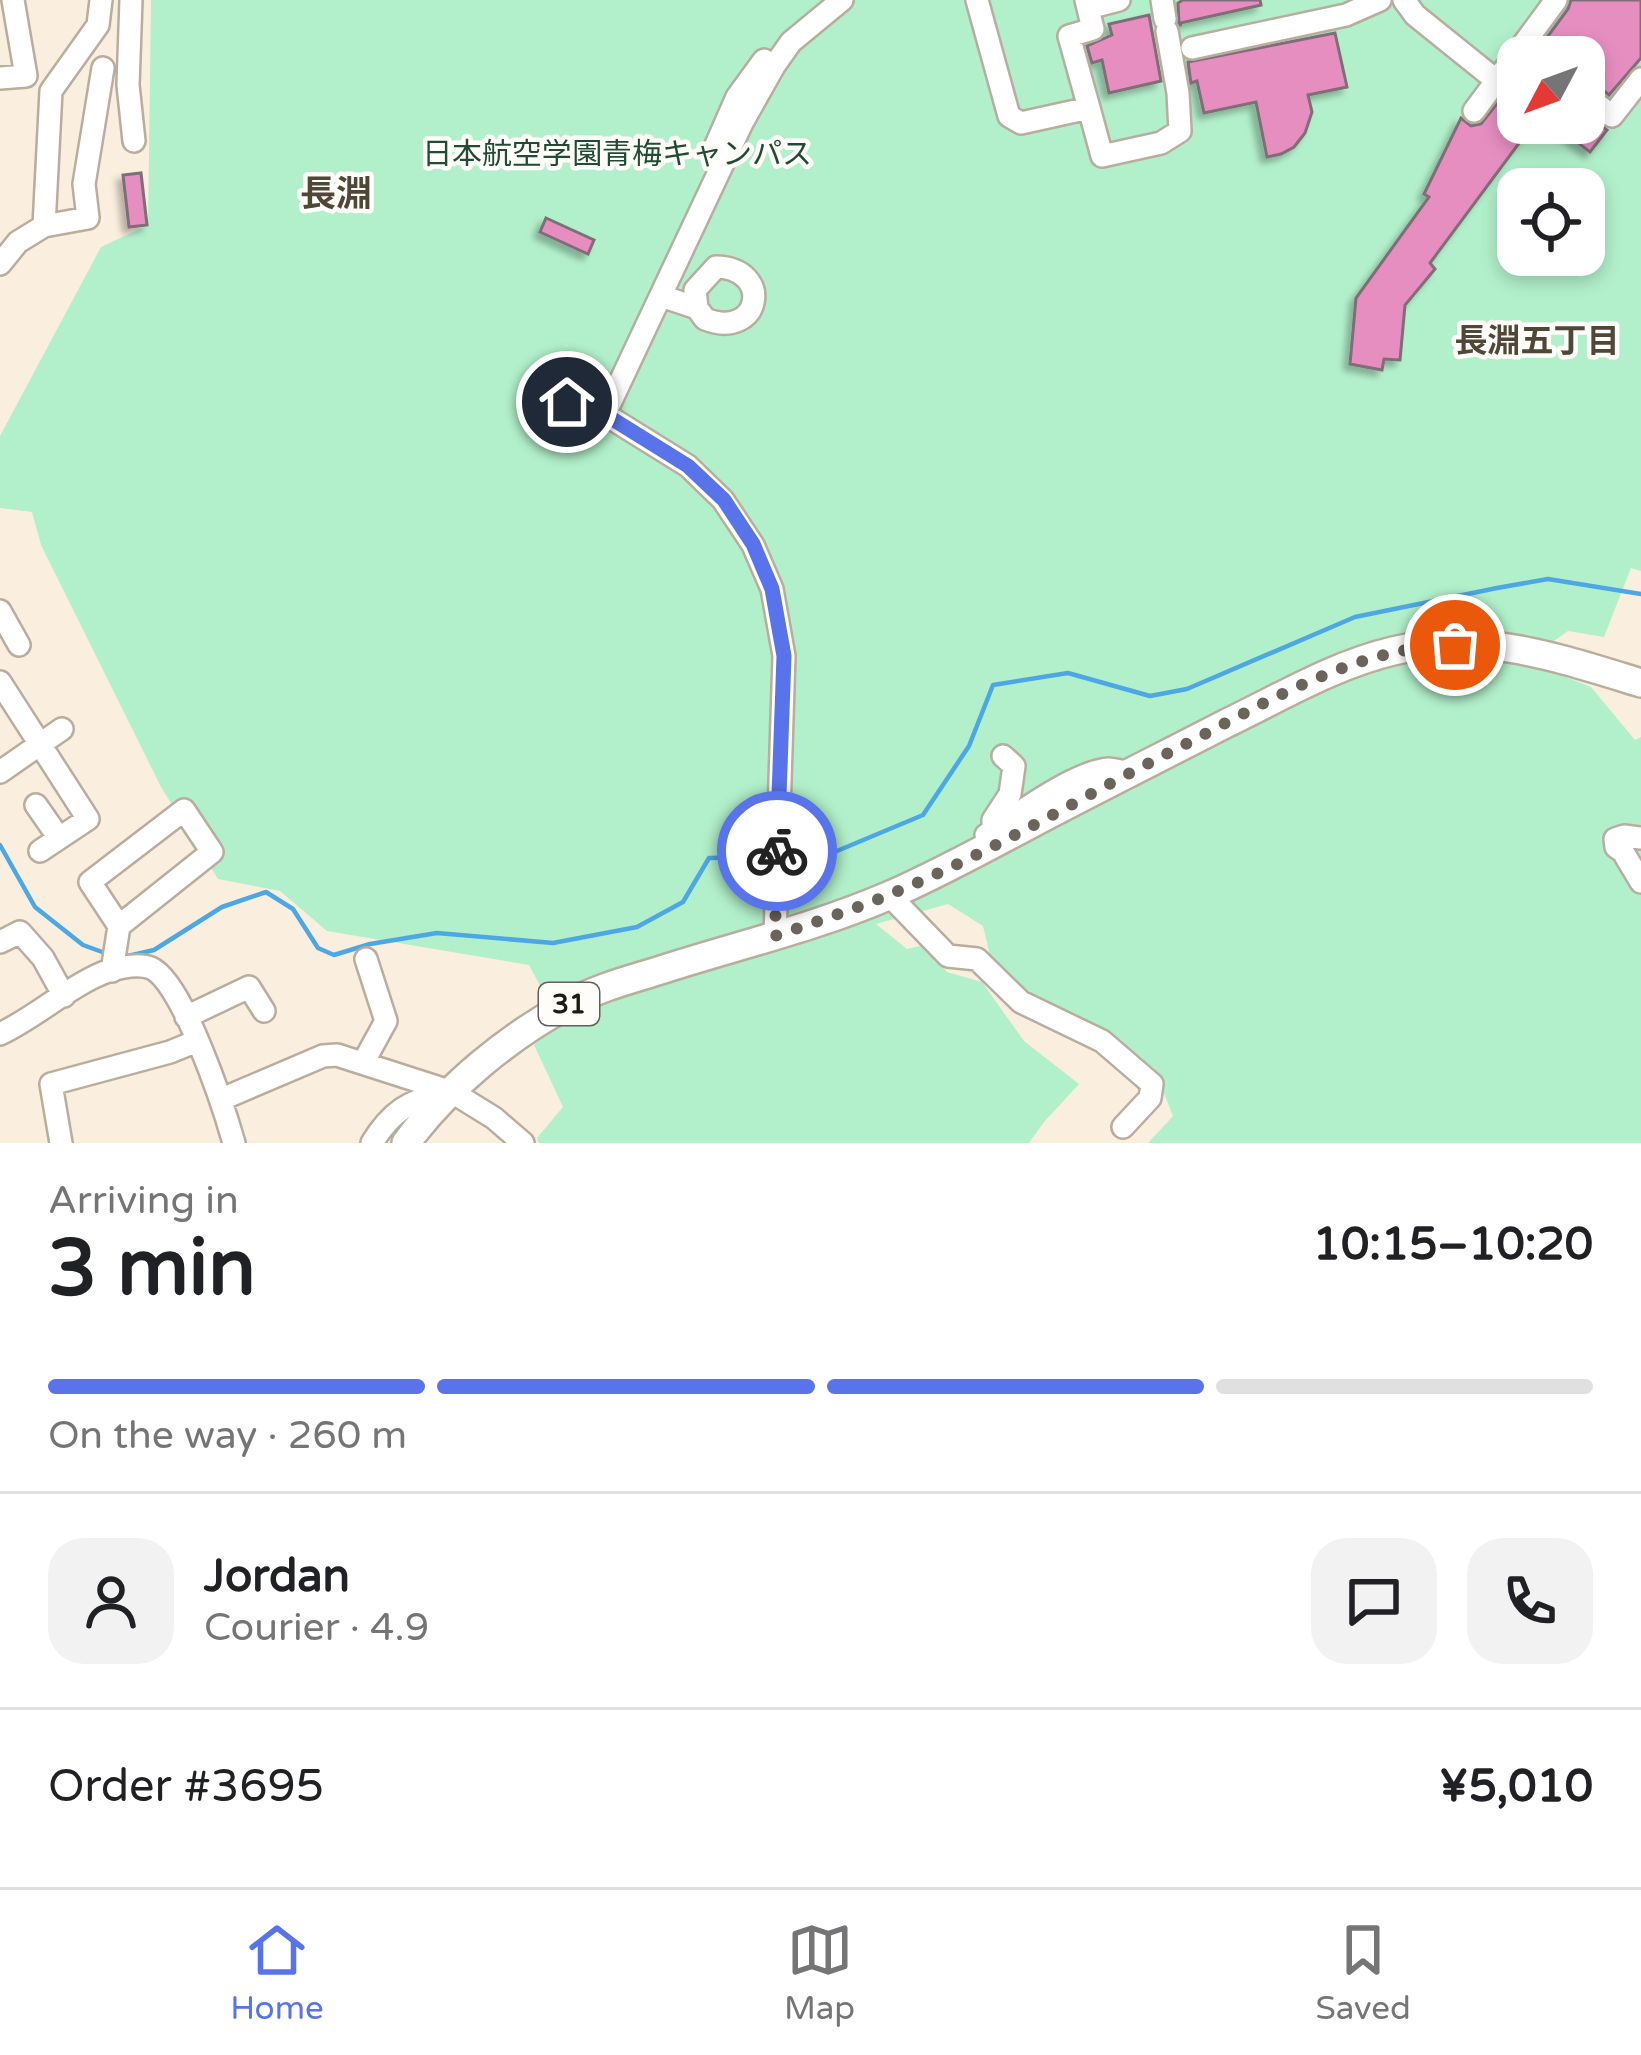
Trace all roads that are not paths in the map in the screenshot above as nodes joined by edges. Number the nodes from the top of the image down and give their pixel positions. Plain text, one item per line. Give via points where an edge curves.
1 (13, 0) edge
2 (101, 0) edge
3 (131, 0) edge
4 (821, 0) edge
5 (842, 0) edge
6 (977, 0) edge
7 (1119, 0) edge
8 (1404, 0) edge
9 (1556, 0) edge
10 (1367, 3) edge
11 (1087, 4) edge
12 (1172, 34) edge
13 (1530, 36) edge
14 (103, 68) dead end
15 (0, 78) edge
16 (1641, 79) edge
17 (1497, 81) joint
18 (1089, 108) junction
19 (1605, 110) edge
20 (1474, 111) dead end
21 (134, 141) dead end
22 (44, 226) junction
23 (0, 264) edge
24 (673, 268) junction
25 (703, 278) junction
26 (661, 296) junction
27 (698, 308) junction
28 (567, 402) dead end
29 (604, 416) junction
30 (0, 611) edge
31 (19, 645) dead end
32 (0, 682) edge
33 (1641, 683) edge
34 (62, 729) dead end
35 (41, 744) junction
36 (1003, 756) dead end
37 (0, 772) edge
38 (1129, 773) junction
39 (36, 805) dead end
40 (993, 831) junction
41 (59, 838) junction
42 (1641, 838) edge
43 (40, 851) dead end
44 (961, 860) junction
45 (1641, 882) edge
46 (889, 895) junction
47 (775, 936) junction
48 (0, 942) edge
49 (114, 952) junction
50 (366, 959) dead end
51 (64, 996) junction
52 (264, 1011) dead end
53 (186, 1017) junction
54 (0, 1034) edge
55 (197, 1041) junction
56 (363, 1063) junction
57 (452, 1092) junction
58 (222, 1099) junction
59 (1123, 1127) dead end
60 (62, 1143) edge
61 (234, 1143) edge
62 (372, 1143) edge
63 (406, 1143) edge
64 (523, 1143) edge

1 - 15 street via 26,76
2 - 22 street via 98,25 51,92
3 - 21 street
4 - 24 street via 779,37 737,98 667,257
5 - 24 street via 774,66
6 - 18 street via 1009,116 1021,123
7 - 11 street
8 - 17 street
9 - 13 street
10 - 12 street via 1346,15
11 - 18 street via 1093,29 1069,36
12 - 18 street via 1180,131 1102,156
14 - 22 street via 84,184 88,218
16 - 19 street via 1612,116
17 - 20 street
22 - 23 street
24 - 25 street
24 - 26 street
25 - 27 street
25 - 27 street via 732,267 747,275 753,304 730,326 705,319
26 - 27 street
26 - 29 street
28 - 29 street
29 - 47 street via 688,466 724,500 772,589 784,656
30 - 31 street
32 - 35 street
33 - 38 main road, 31 via 1485,644 1396,650 1325,675
34 - 35 street
35 - 37 street
35 - 41 street via 88,819
36 - 40 street via 1014,766
38 - 40 street via 1110,769 1078,779
38 - 44 main road, 31
39 - 41 street
40 - 44 street
41 - 43 street
42 - 45 street via 1615,839
44 - 46 main road, 31
46 - 47 main road, 31
46 - 59 street via 947,956 977,959 1021,1002 1102,1041 1152,1084 1150,1098
47 - 57 main road, 31 via 574,1001 525,1030
48 - 51 street via 20,932
49 - 49 street via 212,852 184,810 90,882
49 - 51 street via 98,975
49 - 53 street via 155,970
50 - 56 street via 386,1021
51 - 54 street
52 - 53 street via 249,987
53 - 55 street
55 - 58 street
55 - 60 street via 51,1084
56 - 57 street
56 - 58 street via 322,1056
57 - 62 street via 403,1106
57 - 63 main road, 31
57 - 64 street
58 - 61 street

